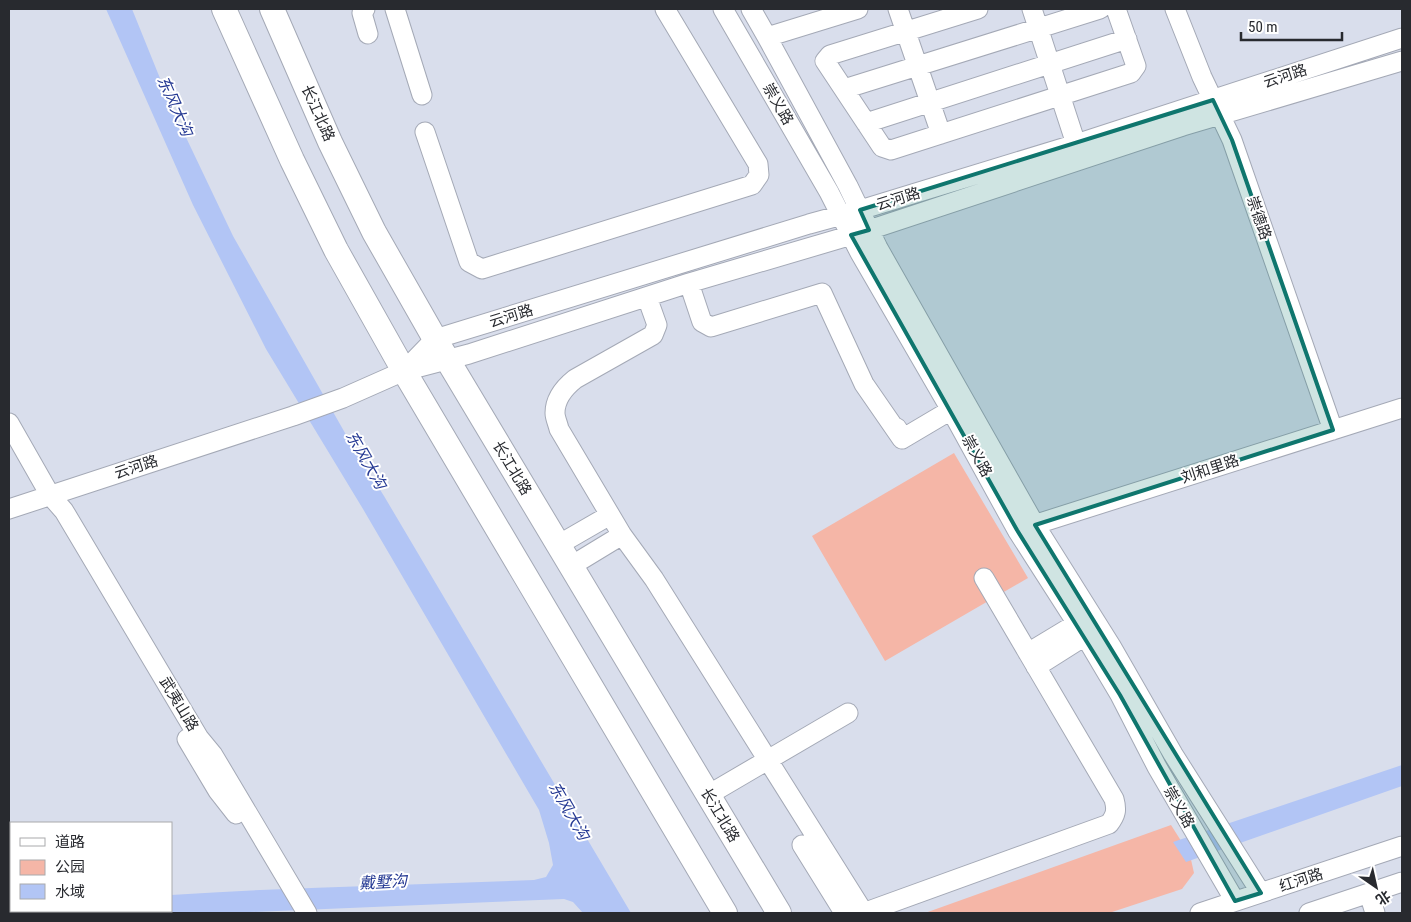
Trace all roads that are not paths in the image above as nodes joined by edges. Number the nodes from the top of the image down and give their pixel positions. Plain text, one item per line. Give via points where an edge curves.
1 (224, 9) edge
2 (272, 9) edge
3 (365, 9) edge
4 (395, 9) edge
5 (664, 9) edge
6 (723, 9) edge
7 (751, 9) edge
8 (858, 9) edge
9 (898, 9) edge
10 (978, 9) edge
11 (1032, 9) edge
12 (1100, 9) edge
13 (1116, 9) edge
14 (1176, 9) edge
15 (1038, 28) junction
16 (905, 32) junction
17 (368, 34) dead end
18 (767, 36) junction
19 (1402, 38) edge
20 (1127, 39) junction
21 (1402, 61) edge
22 (1051, 64) junction
23 (917, 66) junction
24 (844, 89) junction
25 (422, 95) dead end
26 (1062, 96) junction
27 (930, 103) junction
28 (1216, 108) junction
29 (866, 123) junction
30 (426, 132) dead end
31 (941, 134) junction
32 (1076, 144) junction
33 (860, 210) junction
34 (841, 216) junction
35 (860, 232) junction
36 (689, 283) junction
37 (647, 297) junction
38 (839, 311) dead end
39 (436, 339) junction
40 (448, 360) junction
41 (404, 371) junction
42 (1402, 408) edge
43 (951, 410) junction
44 (9, 423) edge
45 (1333, 430) junction
46 (902, 439) junction
47 (50, 495) junction
48 (9, 509) edge
49 (610, 515) junction
50 (1026, 527) junction
51 (622, 535) junction
52 (558, 544) junction
53 (571, 566) junction
54 (984, 578) dead end
55 (1081, 630) junction
56 (1032, 660) junction
57 (848, 713) dead end
58 (767, 760) junction
59 (708, 795) junction
60 (802, 844) dead end
61 (1402, 846) edge
62 (284, 882) junction
63 (1402, 882) edge
64 (1261, 893) junction
65 (1369, 893) junction
66 (1235, 901) junction
67 (295, 913) edge
68 (307, 913) edge
69 (726, 913) edge
70 (779, 913) edge
71 (850, 913) edge
72 (864, 913) edge
73 (1200, 913) edge
74 (1309, 913) edge
75 (1374, 913) edge

1 - 41 main road via 336,250
2 - 39 main road, 长江北路 via 330,142 374,232
3 - 17 street via 362,13
4 - 25 street
5 - 30 street via 758,164 759,175 752,186 482,269 469,262
6 - 34 street, 崇义路
7 - 18 street, 崇义路
8 - 18 street
9 - 16 street
10 - 16 street
11 - 15 street
12 - 15 street
13 - 20 street
14 - 28 street, 崇德路
15 - 22 street
15 - 23 street
16 - 23 street
16 - 24 street via 830,55 825,61
18 - 33 street, 崇义路
19 - 28 street, 云河路
20 - 22 street
20 - 26 street via 1136,66 1131,73
21 - 28 street, 云河路
22 - 26 street
22 - 27 street
23 - 24 street
23 - 27 street
24 - 29 street
26 - 31 street
26 - 32 street
27 - 29 street
27 - 31 street
28 - 32 street, 云河路
28 - 35 street, 云河路
28 - 45 street, 崇德路 via 1232,140
29 - 31 street via 882,147 891,150
32 - 33 street, 云河路
33 - 34 street, 云河路
33 - 35 street, 崇义路
34 - 35 street, 崇义路
34 - 39 street, 云河路
35 - 36 street, 云河路
35 - 43 street, 崇义路 via 860,253
35 - 50 street, 崇义路
36 - 37 street, 云河路
36 - 46 street via 702,322 710,327 822,293 864,384
37 - 40 street, 云河路
37 - 49 street via 657,324 653,334 565,387 555,413 559,429
38 - 46 street
39 - 40 main road, 长江北路
39 - 41 street, 云河路
40 - 41 street, 云河路
40 - 52 main road, 长江北路
41 - 47 street, 云河路 via 293,416
41 - 69 main road
42 - 45 street, 刘和里路
43 - 46 street
43 - 50 street, 崇义路
44 - 47 street, 武夷山路
45 - 50 street, 刘和里路
47 - 48 street, 云河路
47 - 62 street, 武夷山路 via 53,515 218,791
49 - 51 street
49 - 52 street
50 - 55 street, 崇义路
50 - 64 street, 崇义路 via 1111,646 1173,754
51 - 53 street
51 - 58 street via 654,579
52 - 53 main road, 长江北路
53 - 59 main road, 长江北路
54 - 56 street
55 - 56 street
55 - 66 street, 崇义路
56 - 72 street via 1114,799 1115,816 1109,824
57 - 58 street
58 - 59 street
58 - 72 street
59 - 70 main road, 长江北路
60 - 71 street via 843,911
61 - 64 street, 红河路
62 - 67 street, 武夷山路
62 - 68 street, 武夷山路
63 - 65 street
64 - 66 street, 红河路
65 - 74 street
65 - 75 street
66 - 73 street, 红河路

